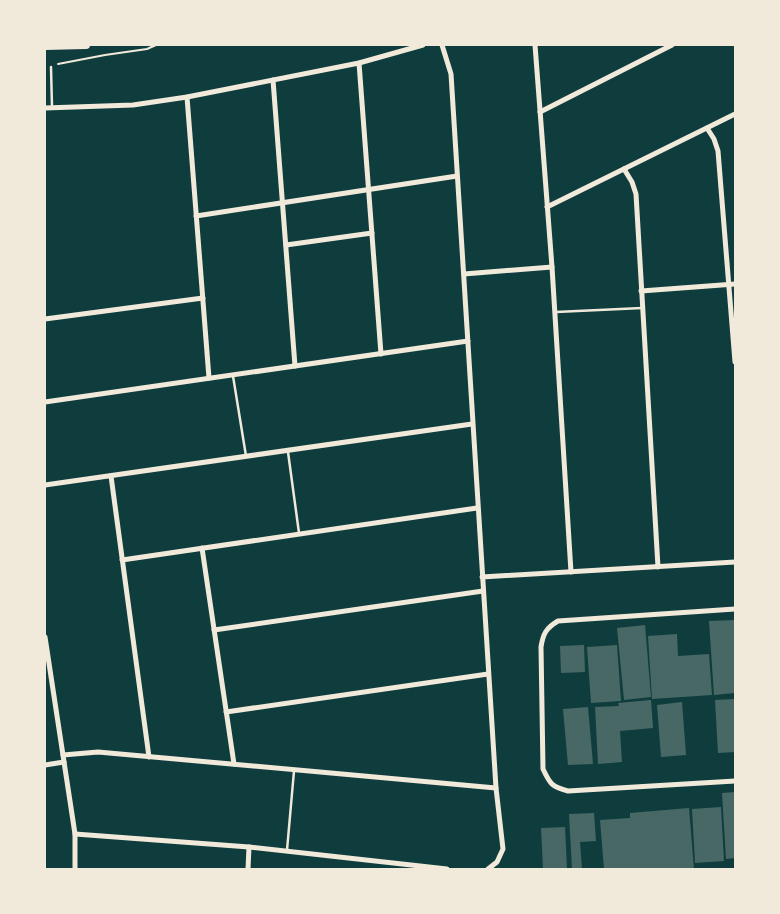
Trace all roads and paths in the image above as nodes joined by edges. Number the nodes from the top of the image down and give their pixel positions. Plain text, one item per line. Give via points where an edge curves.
1 (86, 45) edge
2 (156, 45) edge
3 (422, 45) edge
4 (442, 45) edge
5 (535, 45) edge
6 (672, 45) edge
7 (45, 46) edge
8 (54, 46) edge
9 (359, 63) junction
10 (51, 68) joint
11 (273, 80) junction
12 (187, 97) junction
13 (45, 108) edge
14 (52, 108) junction
15 (540, 112) junction
16 (735, 114) edge
17 (707, 128) junction
18 (624, 169) junction
19 (457, 176) junction
20 (369, 190) junction
21 (283, 203) junction
22 (547, 206) junction
23 (196, 216) junction
24 (372, 233) junction
25 (286, 245) junction
26 (552, 267) junction
27 (464, 274) junction
28 (728, 284) junction
29 (735, 284) edge
30 (641, 290) junction
31 (203, 298) junction
32 (642, 308) junction
33 (555, 312) junction
34 (45, 319) edge
35 (468, 341) junction
36 (381, 354) junction
37 (735, 362) edge
38 (295, 366) junction
39 (233, 375) junction
40 (209, 378) junction
41 (45, 402) edge
42 (472, 424) junction
43 (288, 450) junction
44 (246, 456) junction
45 (110, 476) junction
46 (45, 485) edge
47 (477, 508) junction
48 (299, 534) junction
49 (202, 548) junction
50 (122, 560) junction
51 (735, 562) edge
52 (658, 566) junction
53 (571, 572) junction
54 (482, 577) junction
55 (482, 591) junction
56 (735, 609) edge
57 (214, 630) junction
58 (45, 637) edge
59 (488, 674) junction
60 (226, 712) junction
61 (63, 755) junction
62 (149, 757) junction
63 (64, 762) junction
64 (234, 764) junction
65 (45, 765) edge
66 (294, 770) junction
67 (735, 781) edge
68 (496, 788) junction
69 (75, 834) junction
70 (249, 847) junction
71 (287, 852) junction
72 (75, 869) edge
73 (248, 869) edge
74 (447, 869) edge
75 (488, 869) edge

1 - 8 main road
2 - 10 path
3 - 9 street
4 - 19 street via 451,74
5 - 15 street
6 - 15 street
7 - 8 main road
9 - 11 street
9 - 20 street
10 - 14 lane
11 - 12 street
11 - 21 street
12 - 14 street via 133,104
12 - 23 street
13 - 14 street
15 - 22 street
16 - 17 street
17 - 18 street
17 - 28 street via 718,151
18 - 22 street
18 - 30 street via 636,194
19 - 20 street
19 - 27 street
20 - 21 street
20 - 24 street
21 - 23 street
21 - 25 street
22 - 26 street
23 - 31 street
24 - 25 street
24 - 36 street
25 - 38 street
26 - 27 street
26 - 33 street
27 - 35 street
28 - 29 street
28 - 30 street
28 - 37 street
30 - 32 street
31 - 34 street
31 - 40 street
32 - 33 lane
32 - 52 street
33 - 53 street
35 - 36 street
35 - 42 street
36 - 38 street
38 - 39 street
39 - 40 street
39 - 44 lane
40 - 41 street
42 - 43 street
42 - 47 street
43 - 44 street
43 - 48 lane
44 - 45 street
45 - 46 street
45 - 50 street
47 - 48 street
47 - 54 street
48 - 49 street
49 - 50 street
49 - 57 street
50 - 62 street
51 - 52 street
52 - 53 street
53 - 54 street
54 - 55 street
55 - 57 street
55 - 59 street
56 - 67 street via 558,621 542,635 541,647 543,769 549,782 557,788 568,791
57 - 60 street
58 - 61 street
59 - 60 street
59 - 68 street
60 - 64 street
61 - 62 street via 98,752
61 - 63 street
62 - 64 street
63 - 65 street
63 - 69 street
64 - 66 street
66 - 68 street
66 - 71 lane
68 - 75 street via 503,849 498,862
69 - 70 street
69 - 72 street
70 - 71 street
70 - 73 street
71 - 74 street

